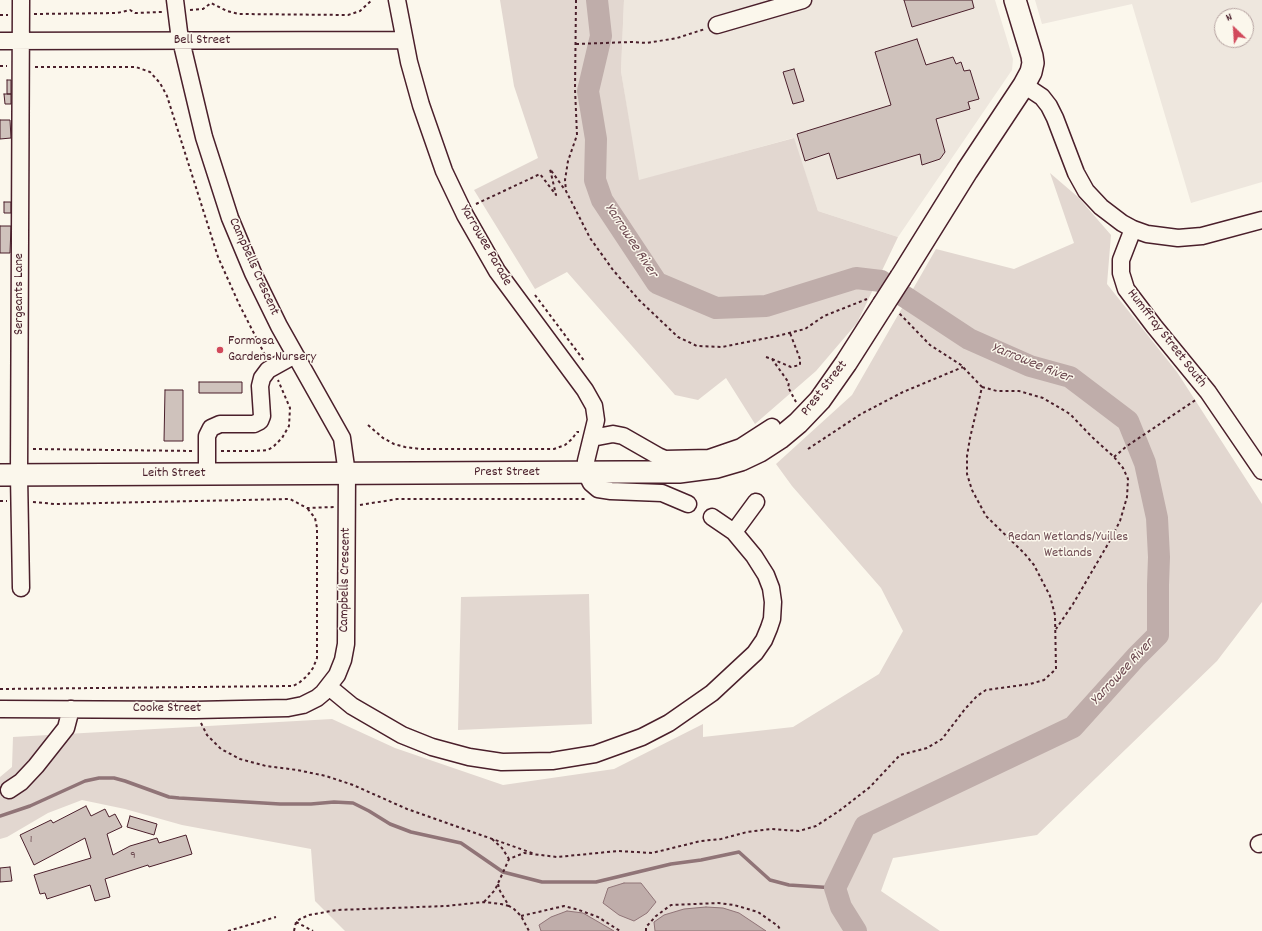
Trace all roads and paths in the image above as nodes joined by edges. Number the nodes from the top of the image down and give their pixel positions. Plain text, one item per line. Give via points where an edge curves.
1 (21, 0) edge
2 (174, 0) edge
3 (208, 0) edge
4 (397, 0) edge
5 (576, 0) edge
6 (803, 0) edge
7 (1015, 0) edge
8 (211, 3) dead end
9 (718, 25) joint
10 (404, 40) junction
11 (0, 41) edge
12 (181, 41) junction
13 (22, 42) junction
14 (576, 44) junction
15 (0, 66) edge
16 (21, 66) junction
17 (1024, 85) junction
18 (566, 191) junction
19 (462, 209) junction
20 (1262, 220) edge
21 (1133, 229) junction
22 (535, 295) dead end
23 (882, 304) junction
24 (790, 333) junction
25 (295, 354) junction
26 (766, 357) dead end
27 (772, 359) junction
28 (585, 362) dead end
29 (963, 367) junction
30 (272, 368) junction
31 (982, 387) junction
32 (1208, 392) junction
33 (796, 402) dead end
34 (368, 424) dead end
35 (772, 427) dead end
36 (592, 438) junction
37 (20, 448) junction
38 (808, 449) dead end
39 (206, 451) junction
40 (1114, 457) junction
41 (1262, 470) edge
42 (586, 473) junction
43 (207, 474) junction
44 (348, 474) junction
45 (10, 475) edge
46 (593, 499) dead end
47 (0, 501) edge
48 (20, 501) junction
49 (756, 502) dead end
50 (688, 504) dead end
51 (347, 507) junction
52 (307, 508) junction
53 (712, 517) dead end
54 (734, 532) junction
55 (21, 588) dead end
56 (1056, 630) junction
57 (329, 688) junction
58 (0, 689) edge
59 (0, 709) edge
60 (71, 709) junction
61 (195, 710) junction
62 (9, 790) dead end
63 (490, 838) junction
64 (538, 855) junction
65 (509, 860) junction
66 (498, 883) junction
67 (484, 902) junction
68 (509, 906) junction
69 (521, 916) junction
70 (276, 917) dead end
71 (296, 922) junction
72 (228, 931) edge
73 (294, 931) edge
74 (313, 931) edge
75 (529, 931) edge
76 (620, 931) edge
77 (646, 931) edge
78 (781, 931) edge

1 - 13 street, Sergeants Lane
2 - 12 street, Campbells Crescent
3 - 8 path
4 - 10 street, Yarrowee Parade
5 - 14 path
6 - 9 street
7 - 17 main road via 1033,60 1031,72
9 - 14 path via 655,42
10 - 12 street, Bell Street
10 - 19 street, Yarrowee Parade via 421,105 444,171
11 - 13 street, Bell Street
12 - 13 street, Bell Street
12 - 25 street, Campbells Crescent via 204,137 230,218 253,273
13 - 16 street, Sergeants Lane
14 - 18 path via 576,135 568,161
15 - 16 path
16 - 30 path via 136,67 150,72 157,78 167,96 218,257
16 - 37 street, Sergeants Lane
17 - 21 street via 1042,97 1053,112 1076,173 1086,191 1101,208
17 - 23 main road, Prest Street, bridge
18 - 19 path via 550,169 556,195 540,174
18 - 24 path via 590,238 613,270 638,300 678,337 697,346 722,347
19 - 36 street, Yarrowee Parade via 497,271 591,400 596,417
20 - 21 street via 1188,238 1156,236
21 - 32 street, Humffray Street South via 1121,260 1124,285 1130,296
22 - 28 path
23 - 24 path via 824,316 805,328
23 - 29 path via 930,345
23 - 42 main road, Prest Street via 820,400 788,432 760,451 732,463 696,470
24 - 27 path via 800,365 791,367
25 - 30 street
25 - 44 street, Campbells Crescent via 342,438
26 - 27 path
27 - 33 path via 789,383 788,387
29 - 31 path
29 - 38 path via 903,392 861,414
30 - 39 street via 262,378 260,386 260,421 254,424 220,424 211,428 206,436
30 - 39 path via 290,408 289,426 282,438 268,450
31 - 40 path via 997,391 1019,391 1043,398 1070,414
31 - 56 path via 970,438 967,474 972,490 986,516 1013,541 1034,566 1050,596
32 - 40 path
32 - 41 street, Humffray Street South
34 - 36 path via 394,444 416,448 554,448 568,442 577,432
35 - 36 street via 741,448 709,458 665,459 623,436 613,434
36 - 42 street, Yarrowee Parade via 586,457
37 - 39 path
37 - 45 street, Sergeants Lane
39 - 43 street
40 - 56 path via 1128,479 1127,497 1120,521 1093,571
42 - 44 main road, Prest Street
42 - 50 street via 593,486 602,490 662,493
43 - 44 main road, Leith Street
43 - 45 main road, Leith Street
44 - 51 street, Campbells Crescent
45 - 48 street, Sergeants Lane
46 - 51 path via 397,498
47 - 48 path
48 - 52 path via 55,504 290,499
48 - 55 street, Sergeants Lane
49 - 54 street
51 - 52 path
51 - 57 street, Campbells Crescent via 345,653 340,669
52 - 58 path via 315,518 317,528 317,658 313,668 299,683 293,686
53 - 54 street
54 - 57 street via 754,556 769,581 772,618 767,635 749,660 712,693 669,723 627,743 595,754 552,761 502,762 469,757 432,747 402,735 352,706
56 - 64 path via 1056,669 1044,680 986,690 965,709 942,739 927,748 900,755 870,787 816,826 799,831 771,829 747,832 652,853 618,851 557,858
57 - 61 street, Cooke Street via 309,702 288,708
59 - 60 street, Cooke Street
60 - 61 street, Cooke Street
60 - 62 street via 66,728 36,766
61 - 63 path via 207,735 221,749 240,759 326,776 407,809
63 - 64 path
63 - 65 path via 502,848
64 - 65 path via 524,854
65 - 66 path
66 - 67 path
66 - 68 path
67 - 68 path
67 - 71 path via 337,910 309,916
68 - 69 path
69 - 75 path
69 - 76 path via 564,906 598,917
70 - 72 path
71 - 73 path
71 - 74 path
77 - 78 path via 646,927 656,916 671,905 718,903 758,912

